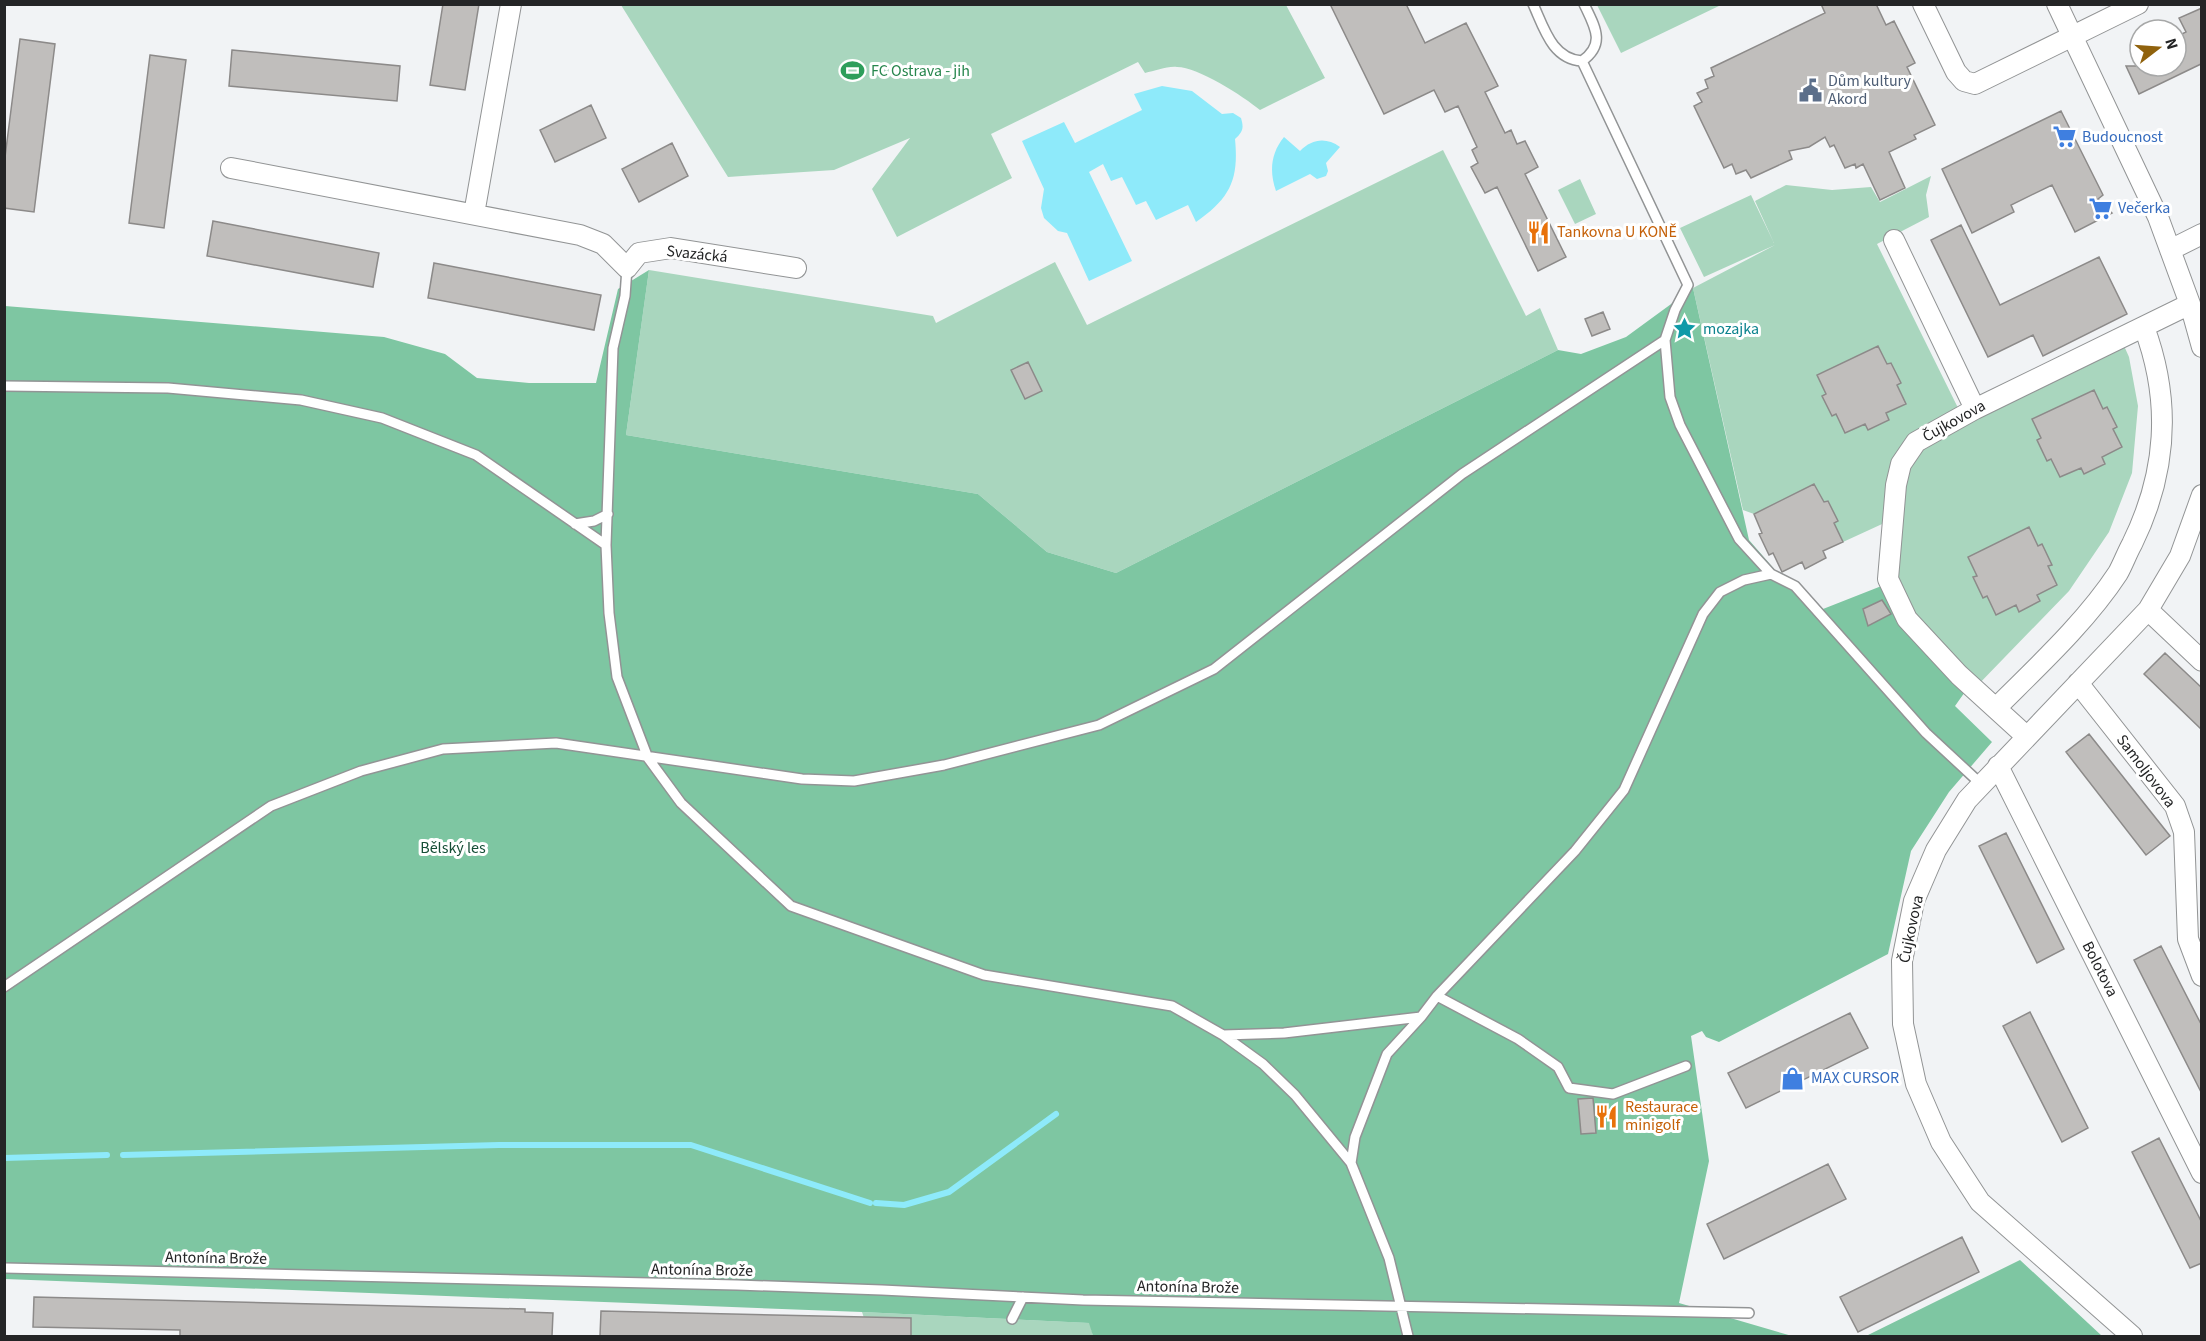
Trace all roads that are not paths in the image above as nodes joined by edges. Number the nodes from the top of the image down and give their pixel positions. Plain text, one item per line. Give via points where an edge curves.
1 (511, 4) edge
2 (1533, 4) edge
3 (1584, 4) edge
4 (1923, 4) edge
5 (2057, 4) edge
6 (2138, 4) edge
7 (2072, 38) junction
8 (1582, 61) junction
9 (231, 168) dead end
10 (474, 214) junction
11 (2202, 234) edge
12 (1894, 240) dead end
13 (2170, 250) junction
14 (627, 268) junction
15 (796, 268) dead end
16 (2190, 304) junction
17 (2144, 327) junction
18 (1665, 340) junction
19 (2202, 347) edge
20 (4, 386) edge
21 (1975, 409) junction
22 (2202, 495) edge
23 (609, 514) junction
24 (575, 524) junction
25 (2197, 526) edge
26 (606, 545) junction
27 (1771, 574) junction
28 (2148, 610) junction
29 (2202, 661) edge
30 (2078, 683) junction
31 (1996, 708) junction
32 (2026, 736) junction
33 (648, 758) junction
34 (1998, 766) junction
35 (1981, 784) junction
36 (2202, 976) edge
37 (4, 987) edge
38 (1437, 996) junction
39 (1421, 1017) junction
40 (1223, 1035) junction
41 (1686, 1066) dead end
42 (1351, 1163) junction
43 (2202, 1173) edge
44 (4, 1268) edge
45 (1023, 1297) junction
46 (1399, 1306) junction
47 (1749, 1313) dead end
48 (1012, 1319) dead end
49 (1408, 1336) edge
50 (2132, 1336) edge

1 - 10 street
2 - 8 lane via 1557,51 1565,58
3 - 8 lane via 1597,36 1595,48
4 - 7 street via 1956,72 1970,83 1979,83
5 - 7 street
6 - 7 street
7 - 13 street
8 - 18 lane via 1688,285
9 - 10 street
10 - 14 street via 580,235 603,244
11 - 13 street
12 - 21 street
13 - 16 street
14 - 15 street, Svazácká via 639,253 671,248
14 - 23 lane via 613,348
16 - 17 street, Čujkovova
16 - 19 street
17 - 21 street, Čujkovova
17 - 31 street via 2153,350 2161,396 2162,455 2146,516 2118,572 2071,633
18 - 27 lane via 1670,397 1680,425 1739,539
18 - 33 lane via 1462,474 1214,669 1099,724 944,765 854,781 802,779
20 - 24 lane via 179,389 301,400 382,418 476,455
21 - 31 street, Čujkovova via 1916,442 1901,464 1888,579 1907,619
22 - 25 street, Čujkovova
23 - 24 lane
23 - 26 lane
24 - 26 lane
25 - 28 street, Čujkovova
26 - 33 lane via 617,677
27 - 35 lane via 1795,586 1926,733
27 - 38 lane via 1744,580 1720,592 1703,614 1624,790 1575,851
28 - 29 street
28 - 30 street, Čujkovova
30 - 32 street, Čujkovova
30 - 36 street, Samoljovova via 2175,806 2184,832 2188,939
31 - 32 street, Čujkovova
32 - 34 street, Čujkovova
33 - 37 lane via 556,743 444,749 361,771 270,806
33 - 40 lane via 681,803 791,906 984,975 1172,1006
34 - 35 street, Čujkovova
34 - 43 street, Bolotova
35 - 50 street, Čujkovova via 1936,850 1914,902 1902,961 1903,1023 1916,1084 1941,1142 1980,1202
38 - 39 lane
38 - 41 lane via 1518,1039 1558,1067 1569,1088 1613,1094
39 - 40 lane via 1284,1033
39 - 42 lane via 1387,1054 1355,1137
40 - 42 lane via 1263,1064 1295,1095
42 - 46 lane via 1389,1258
44 - 45 lane, Antonína Brože via 737,1285
45 - 46 lane, Antonína Brože
45 - 48 lane
46 - 47 lane, Antonína Brože
46 - 49 lane

